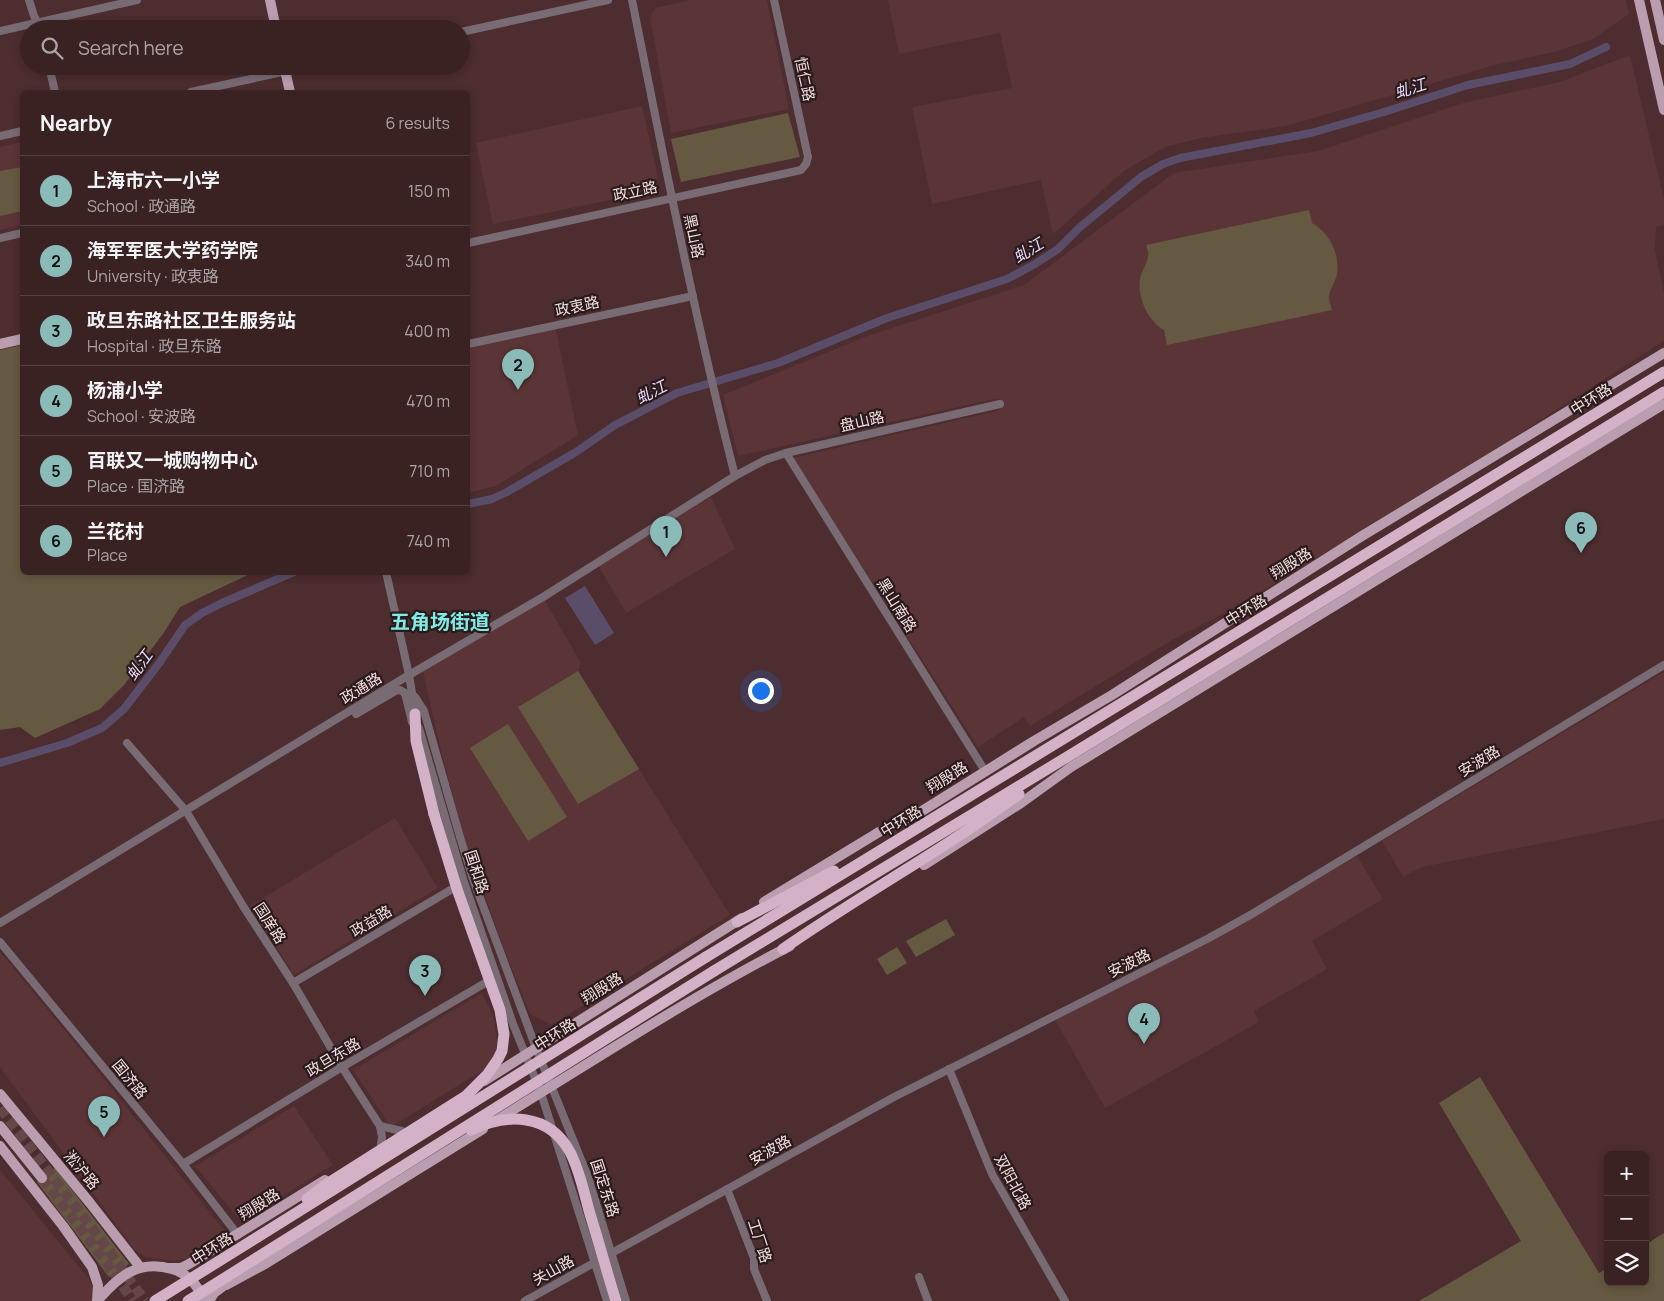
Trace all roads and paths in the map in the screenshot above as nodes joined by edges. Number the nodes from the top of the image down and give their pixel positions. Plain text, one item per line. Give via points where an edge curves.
1 (30, 0) edge
2 (137, 0) edge
3 (270, 0) edge
4 (608, 0) edge
5 (632, 0) edge
6 (774, 0) edge
7 (1640, 0) edge
8 (1655, 0) edge
9 (37, 20) edge
10 (62, 20) edge
11 (274, 20) edge
12 (20, 28) edge
13 (470, 30) edge
14 (0, 31) edge
15 (1664, 40) edge
16 (51, 75) edge
17 (260, 75) edge
18 (286, 75) edge
19 (55, 90) edge
20 (198, 90) edge
21 (290, 90) edge
22 (1664, 110) edge
23 (20, 131) edge
24 (0, 136) edge
25 (806, 164) joint
26 (672, 199) junction
27 (20, 233) edge
28 (0, 238) edge
29 (470, 243) edge
30 (693, 296) junction
31 (20, 339) edge
32 (0, 344) edge
33 (470, 344) edge
34 (1664, 353) edge
35 (1664, 372) edge
36 (1664, 392) edge
37 (1000, 404) dead end
38 (1664, 404) edge
39 (786, 453) junction
40 (736, 476) junction
41 (387, 575) edge
42 (1664, 665) edge
43 (410, 675) junction
44 (414, 695) junction
45 (415, 714) junction
46 (331, 723) junction
47 (416, 741) junction
48 (127, 743) dead end
49 (1072, 754) junction
50 (985, 771) junction
51 (186, 811) junction
52 (929, 822) junction
53 (464, 882) junction
54 (737, 922) junction
55 (0, 923) edge
56 (0, 942) edge
57 (783, 950) junction
58 (498, 976) junction
59 (293, 983) junction
60 (536, 1048) junction
61 (525, 1055) junction
62 (342, 1067) junction
63 (949, 1069) junction
64 (550, 1084) junction
65 (540, 1090) junction
66 (0, 1094) edge
67 (0, 1126) edge
68 (380, 1126) junction
69 (402, 1131) junction
70 (381, 1144) junction
71 (0, 1146) edge
72 (183, 1164) junction
73 (42, 1178) tunnel mouth
74 (728, 1189) junction
75 (238, 1235) junction
76 (245, 1245) junction
77 (611, 1254) junction
78 (254, 1259) junction
79 (594, 1263) junction
80 (140, 1267) junction
81 (168, 1268) junction
82 (919, 1277) dead end
83 (97, 1301) edge
84 (155, 1301) edge
85 (188, 1301) edge
86 (204, 1301) edge
87 (209, 1301) edge
88 (525, 1301) edge
89 (607, 1301) edge
90 (616, 1301) edge
91 (626, 1301) edge
92 (767, 1301) edge
93 (928, 1301) edge
94 (1065, 1301) edge

1 - 9 street
2 - 10 street
3 - 11 main road
4 - 13 street
5 - 26 street, 黑山路
6 - 25 street, 恒仁路 via 808,157
7 - 22 main road
8 - 15 main road
12 - 14 street
16 - 19 street
17 - 20 street
18 - 21 main road
23 - 24 street
25 - 26 street, 政立路 via 801,170
26 - 29 street, 政立路
26 - 30 street, 黑山路
27 - 28 street
30 - 33 street, 政衷路
30 - 40 street, 黑山路
31 - 32 main road
34 - 50 main road, 翔殷路
35 - 52 highway, 中环路
36 - 49 highway, 中环路
37 - 39 street, 盘山路
38 - 57 main road via 1072,767 959,843
39 - 40 street, 盘山路
39 - 50 street, 黑山南路
40 - 43 street, 政通路 via 543,597
41 - 43 street, 国和路
42 - 63 street, 安波路 via 1252,914
43 - 44 street, 国和路
43 - 46 street, 政通路
44 - 45 street, 国和路
44 - 60 street, 国和路 via 424,712 473,879
45 - 47 highway
45 - 53 street, 国和路
46 - 47 street via 342,722 400,690 405,693
46 - 51 street, 政通路
47 - 76 highway, bridge via 457,889 500,1010 504,1034 502,1051 487,1076 466,1096 327,1184
48 - 51 street, 国庠路
49 - 57 highway via 992,814 820,922
49 - 78 highway, 中环路, bridge via 714,971
50 - 54 main road, 翔殷路 via 757,906
51 - 55 street, 政通路
51 - 59 street, 国庠路
52 - 54 highway
52 - 76 highway, 中环路, bridge
53 - 58 street, 国和路
53 - 59 street, 政益路
54 - 60 main road, 翔殷路
56 - 72 street, 国济路
57 - 64 main road
58 - 61 street, 国和路
58 - 62 street, 政旦东路
59 - 62 street, 国庠路
60 - 61 main road, 翔殷路
60 - 64 street, 国和路
61 - 65 street, 国和路
61 - 69 main road, 翔殷路
62 - 68 street, 国庠路
62 - 72 street, 政旦东路
63 - 74 street, 安波路
63 - 94 street, 双阳北路 via 992,1174
64 - 65 main road
64 - 77 street, 国定东路 via 588,1177
65 - 79 street, 国和路
65 - 87 main road via 439,1146 321,1219 226,1284
66 - 80 main road, 淞沪路
67 - 73 main road
68 - 69 street
68 - 70 street, 国庠路
69 - 70 main road, 翔殷路
70 - 75 main road, 翔殷路
71 - 83 main road via 92,1267 98,1285
72 - 75 street, 国济路
74 - 77 street, 安波路
74 - 92 street, 工厂路
75 - 81 main road, 翔殷路 via 181,1268
76 - 84 highway, 中环路, bridge
77 - 79 street, 安波路
77 - 91 street, 国定东路
78 - 85 highway, 中环路, bridge
78 - 90 highway, bridge via 468,1132 501,1120 531,1121 549,1128 570,1152
79 - 88 street, 关山路
79 - 89 street
80 - 81 main road
80 - 83 main road via 128,1272
81 - 86 main road via 188,1276
82 - 93 street

